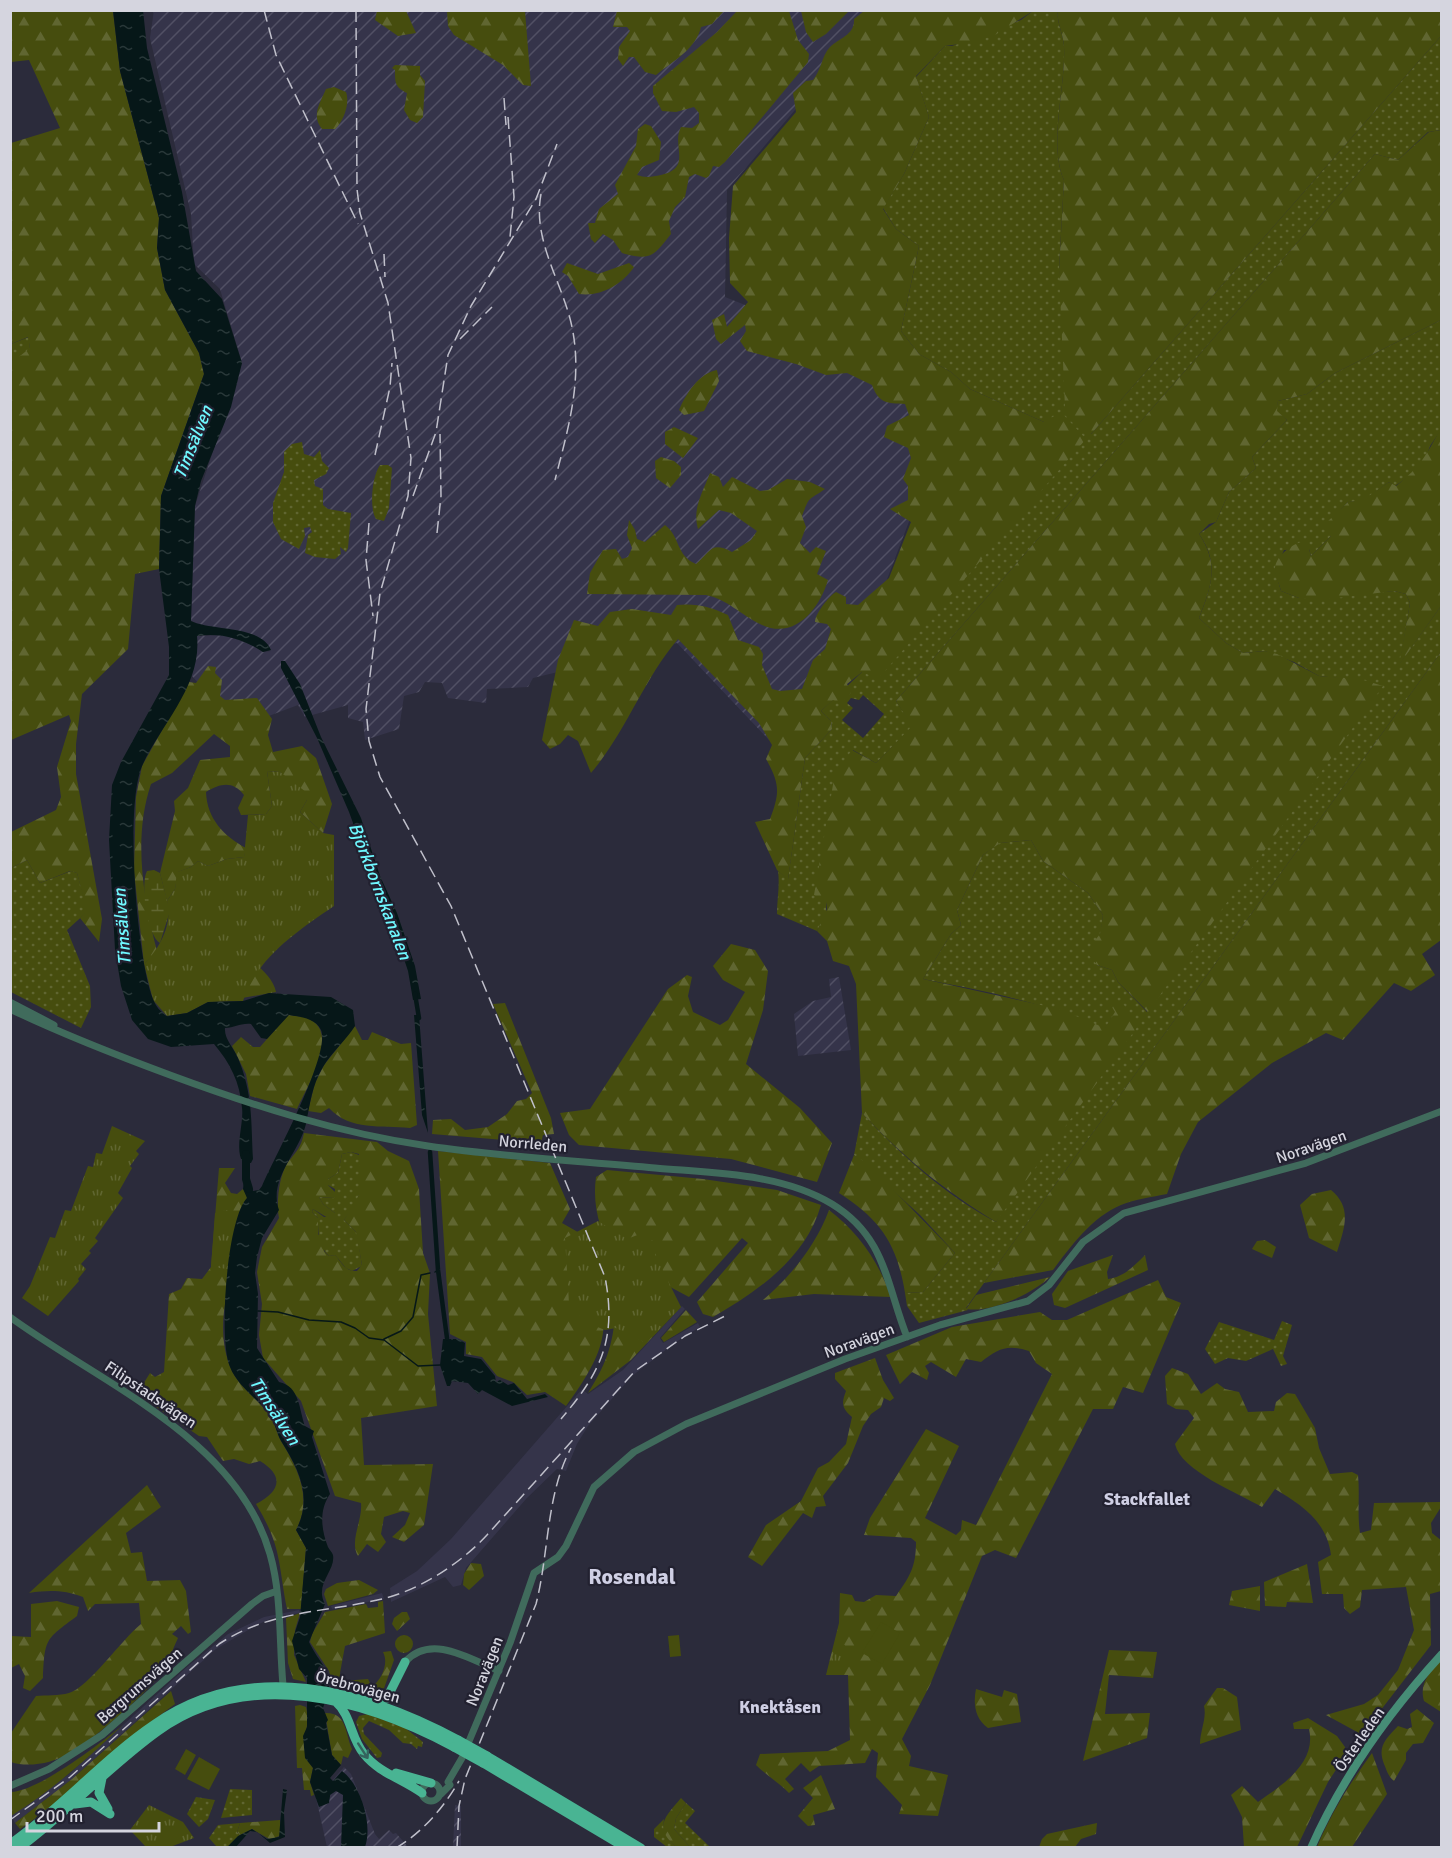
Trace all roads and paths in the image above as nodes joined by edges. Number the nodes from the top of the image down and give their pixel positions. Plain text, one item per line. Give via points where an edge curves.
1 (10, 1002) edge
2 (10, 1009) edge
3 (86, 1042) junction
4 (1442, 1110) edge
5 (10, 1317) edge
6 (907, 1337) junction
7 (276, 1591) junction
8 (1442, 1654) edge
9 (405, 1662) joint
10 (499, 1671) junction
11 (283, 1689) junction
12 (392, 1690) junction
13 (335, 1697) junction
14 (373, 1707) junction
15 (403, 1714) junction
16 (352, 1729) junction
17 (456, 1743) junction
18 (485, 1760) junction
19 (380, 1768) junction
20 (102, 1778) junction
21 (448, 1782) junction
22 (432, 1783) junction
23 (10, 1786) edge
24 (422, 1793) junction
25 (441, 1794) junction
26 (71, 1805) junction
27 (10, 1844) edge
28 (19, 1848) edge
29 (626, 1848) edge
30 (641, 1848) edge
31 (1311, 1848) edge

1 - 3 street, Norrleden
2 - 3 street, Norrleden
3 - 6 street, Norrleden via 289,1116 427,1146 731,1175 806,1192 836,1206 871,1240 886,1269
4 - 6 street, Noravägen via 1306,1163 1124,1213 1094,1232 1037,1297
5 - 7 street, Filipstadsvägen via 170,1423 211,1459 241,1495 261,1528 271,1556
6 - 10 street, Noravägen via 686,1424 620,1462 594,1487 562,1552 534,1573
7 - 11 street, Filipstadsvägen
7 - 23 street, Bergrumsvägen via 252,1604 102,1735 49,1769
8 - 31 main road, Österleden via 1366,1750 1331,1806
9 - 10 street via 422,1650 439,1648
9 - 12 highway
10 - 21 street, Noravägen
11 - 13 highway, Örebrovägen
11 - 20 highway, Örebrovägen via 229,1699 188,1713 156,1732
11 - 27 highway, Örebrovägen via 221,1692 175,1711 151,1726
12 - 14 highway
12 - 15 highway via 394,1704
13 - 14 highway, Örebrovägen
13 - 16 highway
14 - 15 highway, Örebrovägen
14 - 16 highway via 357,1716
14 - 17 highway, Örebrovägen
15 - 17 highway, Örebrovägen
16 -> 19 highway via 360,1748
17 - 18 highway, Örebrovägen, bridge
18 - 29 highway, Örebrovägen
18 - 30 highway, Örebrovägen
19 - 22 highway
19 - 24 highway
20 - 26 highway, Örebrovägen
20 - 26 highway via 100,1796 110,1814 91,1802
21 - 22 street
21 - 25 street, Noravägen via 450,1785
22 - 24 street
22 - 25 street
24 - 25 street via 429,1801
26 - 28 highway, Örebrovägen

